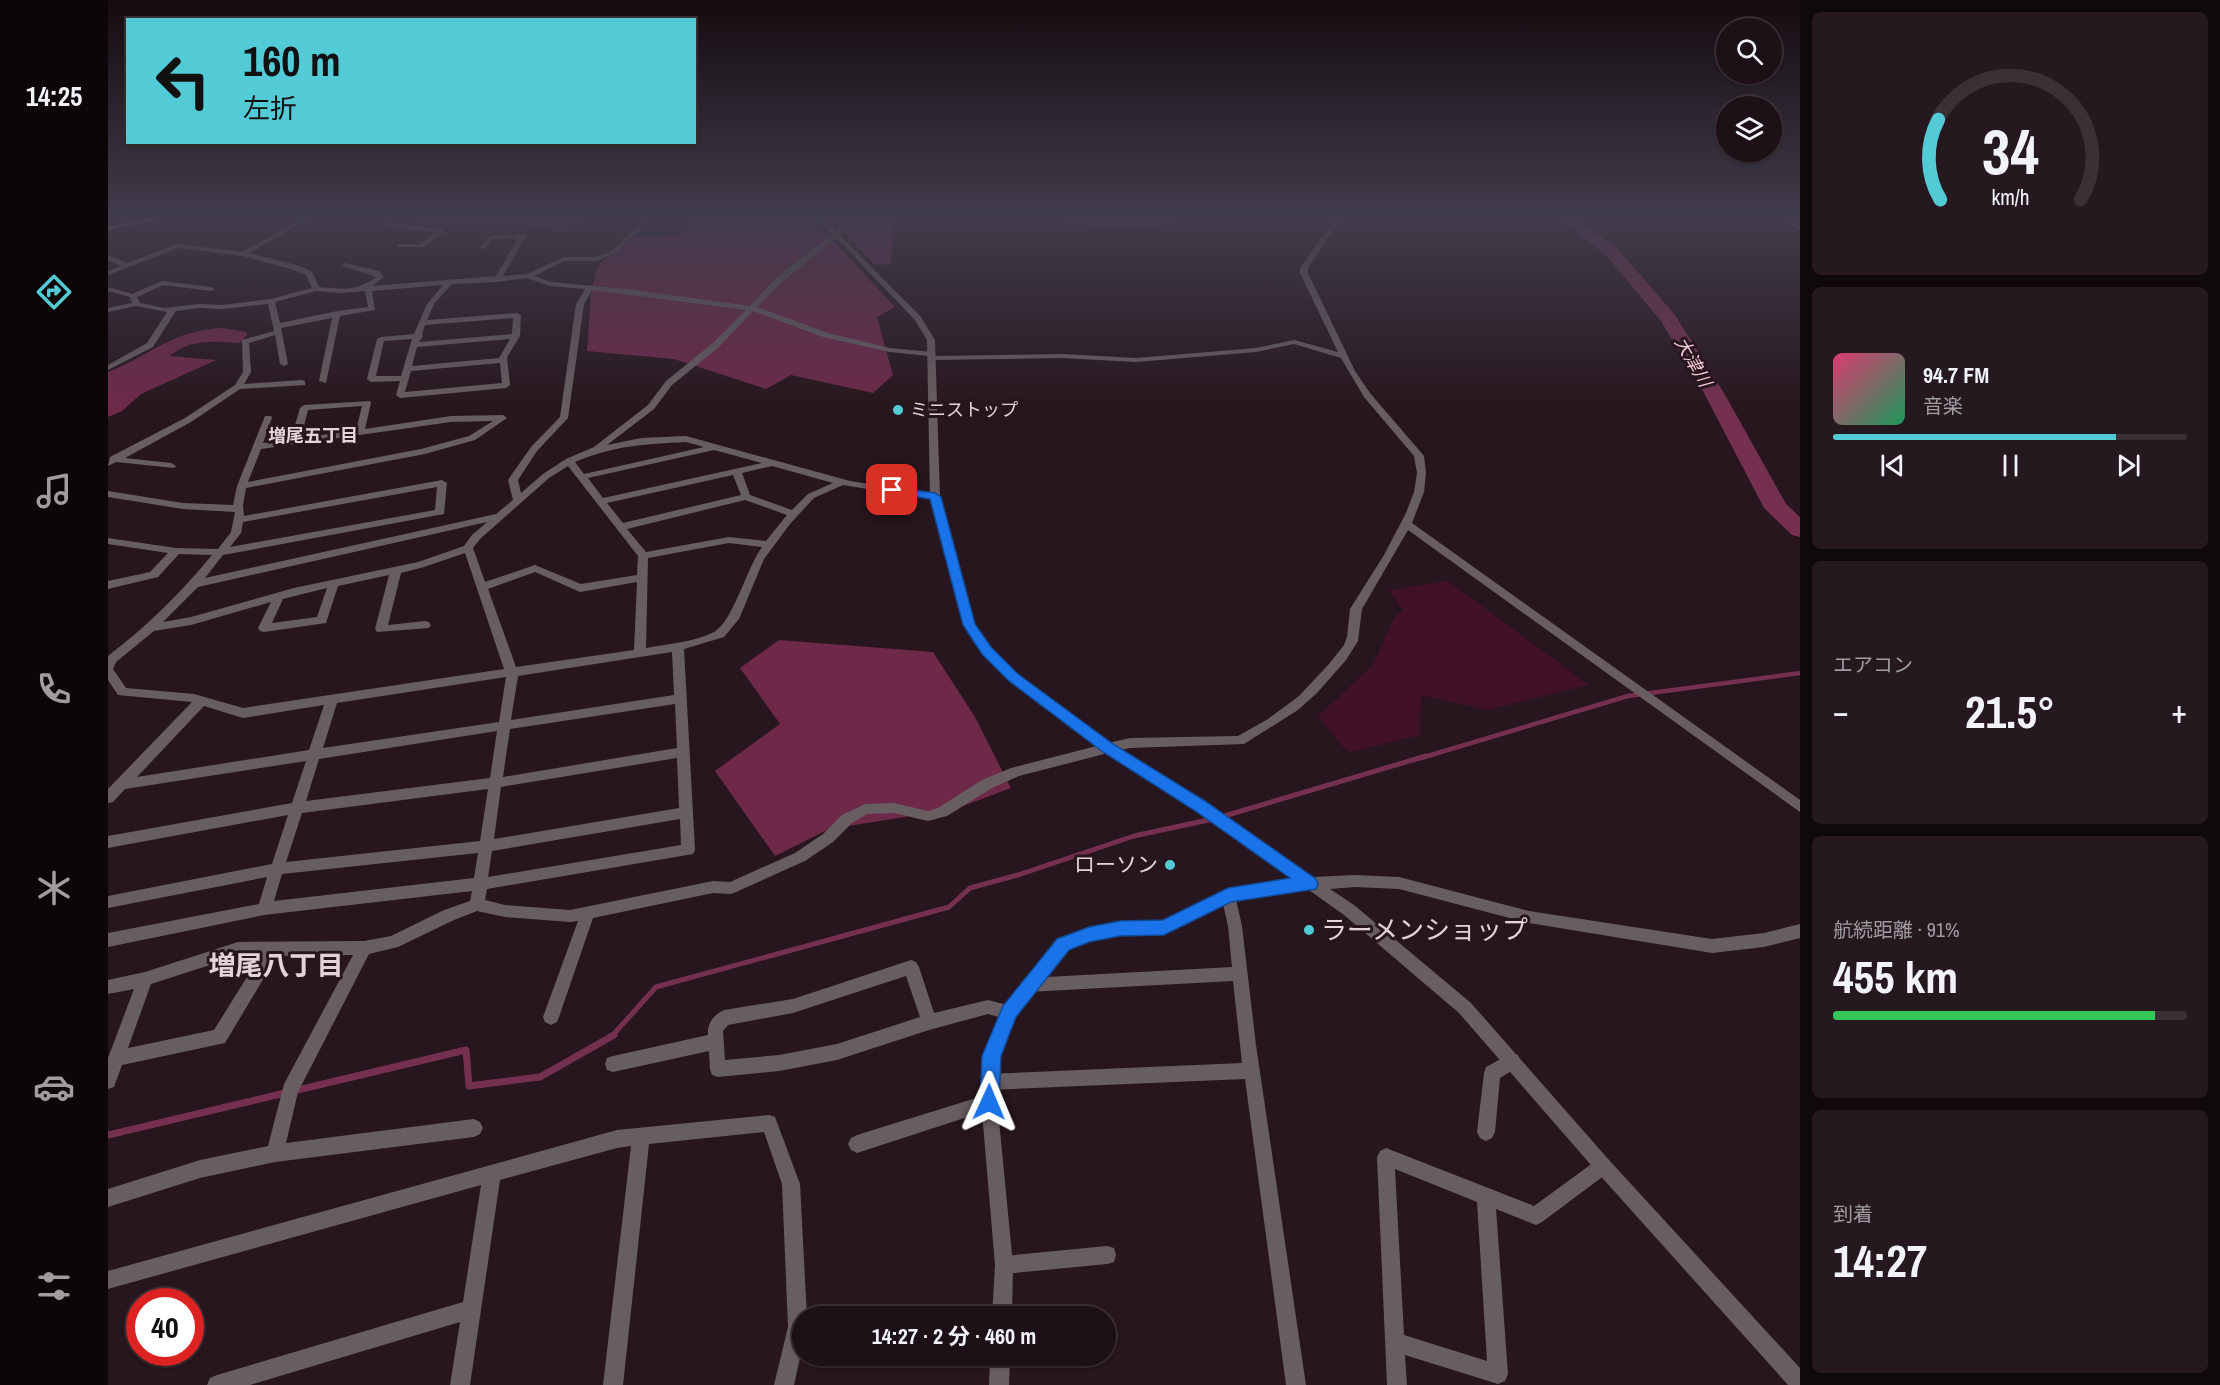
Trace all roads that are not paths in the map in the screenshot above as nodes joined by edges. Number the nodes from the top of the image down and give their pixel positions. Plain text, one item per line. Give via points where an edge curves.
1 (312, 280) edge
2 (377, 280) edge
3 (497, 280) edge
4 (538, 280) edge
5 (779, 280) edge
6 (880, 280) edge
7 (1309, 280) edge
8 (450, 282) junction
9 (590, 287) junction
10 (366, 288) junction
11 (211, 289) dead end
12 (316, 289) junction
13 (108, 290) edge
14 (134, 300) junction
15 (271, 301) junction
16 (751, 308) junction
17 (172, 309) junction
18 (108, 310) edge
19 (337, 313) junction
20 (423, 323) junction
21 (278, 329) junction
22 (419, 336) junction
23 (516, 336) junction
24 (416, 345) junction
25 (932, 356) junction
26 (1345, 357) junction
27 (503, 360) junction
28 (284, 364) dead end
29 (108, 368) edge
30 (406, 374) junction
31 (323, 381) dead end
32 (302, 383) dead end
33 (238, 387) junction
34 (268, 418) dead end
35 (360, 432) junction
36 (296, 442) junction
37 (257, 447) junction
38 (715, 447) junction
39 (594, 450) junction
40 (111, 461) edge
41 (568, 461) junction
42 (773, 463) junction
43 (171, 466) dead end
44 (736, 471) junction
45 (581, 477) junction
46 (843, 482) junction
47 (242, 486) junction
48 (108, 494) edge
49 (746, 497) junction
50 (935, 497) junction
51 (518, 500) junction
52 (600, 502) junction
53 (238, 514) junction
54 (795, 514) junction
55 (504, 515) junction
56 (1407, 525) junction
57 (621, 528) junction
58 (108, 541) edge
59 (769, 545) junction
60 (468, 548) junction
61 (176, 551) junction
62 (222, 552) junction
63 (643, 556) junction
64 (396, 570) junction
65 (643, 577) junction
66 (334, 583) junction
67 (194, 584) junction
68 (108, 585) edge
69 (482, 587) junction
70 (279, 596) junction
71 (425, 625) dead end
72 (152, 628) junction
73 (678, 647) junction
74 (640, 653) junction
75 (108, 665) edge
76 (108, 671) edge
77 (512, 674) junction
78 (679, 699) junction
79 (332, 700) junction
80 (201, 701) junction
81 (504, 726) junction
82 (1108, 748) junction
83 (682, 752) junction
84 (314, 753) junction
85 (495, 783) junction
86 (122, 784) junction
87 (108, 798) edge
88 (1800, 807) edge
89 (296, 808) junction
90 (686, 812) junction
91 (108, 842) edge
92 (485, 846) junction
93 (277, 869) junction
94 (479, 884) junction
95 (1310, 884) junction
96 (1228, 895) junction
97 (108, 902) edge
98 (477, 905) junction
99 (264, 909) junction
100 (588, 912) junction
101 (1800, 931) edge
102 (108, 940) edge
103 (364, 948) junction
104 (272, 950) junction
105 (1240, 974) junction
106 (146, 979) junction
107 (1028, 985) junction
108 (108, 987) edge
109 (1009, 1012) junction
110 (551, 1017) dead end
111 (929, 1022) junction
112 (716, 1041) junction
113 (116, 1058) junction
114 (1512, 1061) junction
115 (613, 1064) dead end
116 (1252, 1071) junction
117 (108, 1082) edge
118 (989, 1082) junction
119 (989, 1102) junction
120 (474, 1128) dead end
121 (1486, 1132) dead end
122 (641, 1137) junction
123 (857, 1144) dead end
124 (275, 1153) junction
125 (1603, 1166) junction
126 (492, 1173) junction
127 (1486, 1197) junction
128 (108, 1198) edge
129 (1107, 1255) dead end
130 (1004, 1265) junction
131 (108, 1280) edge
132 (799, 1306) edge
133 (1002, 1306) edge
134 (471, 1309) junction
135 (1395, 1342) junction
136 (792, 1356) edge
137 (1000, 1366) edge
138 (1796, 1380) edge
139 (217, 1385) edge
140 (460, 1385) edge
141 (613, 1385) edge
142 (784, 1385) edge
143 (999, 1385) edge
144 (1296, 1385) edge
145 (1397, 1385) edge

1 - 12 street
2 - 10 street
3 - 8 street
4 - 9 street
5 - 16 street
6 - 25 street via 918,319 932,340
7 - 26 street
8 - 10 street
8 - 20 street via 429,306
9 - 16 street
9 - 51 street via 580,304 564,418 534,449 513,480
10 - 12 street
10 - 19 street via 372,308
11 - 14 street via 162,283
12 - 15 street
13 - 14 street
14 - 17 street
14 - 18 street
15 - 17 street
15 - 21 street
16 - 25 street via 826,335
16 - 39 street via 716,345 669,383 651,407
17 - 29 street via 150,345
19 - 21 street
19 - 31 street
20 - 22 street
20 - 23 street via 517,315
21 - 28 street
21 - 33 street via 244,342 247,372
22 - 24 street
22 - 30 street via 381,339 378,345 371,379
23 - 24 street
23 - 27 street
24 - 30 street
25 - 26 street via 1136,360 1256,350 1294,342
25 - 50 street
26 - 56 street via 1367,395 1419,456 1424,468
27 - 30 street
27 - 30 street via 506,385 400,395
32 - 33 street
33 - 40 street via 188,420
34 - 37 street
35 - 36 street
35 - 36 street via 367,402 304,408
35 - 47 street via 451,418 503,418 472,438 422,453
36 - 37 street
37 - 47 street
38 - 39 street via 686,439 641,441
38 - 42 street
38 - 45 street
39 - 41 street
40 - 43 street
41 - 45 street
41 - 51 street
42 - 44 street
42 - 46 street
44 - 49 street
44 - 52 street
45 - 52 street
46 - 50 street
46 - 54 street via 812,496
47 - 53 street
48 - 53 street
49 - 54 street
49 - 57 street
50 - 82 street via 969,625 987,651 1014,677
51 - 55 street
52 - 57 street
53 - 62 street via 236,533
53 - 62 street via 442,483 440,512
54 - 59 street
55 - 60 street
55 - 67 street
56 - 82 street via 1354,612 1352,641 1320,683 1290,710 1240,741 1130,743
56 - 88 street
57 - 63 street
58 - 61 street
59 - 63 street via 729,540
59 - 73 street via 759,558 733,619 720,634
60 - 64 street
60 - 69 street
61 - 62 street
61 - 68 street via 154,575
62 - 67 street
63 - 65 street
64 - 66 street
64 - 71 street via 381,629
65 - 69 street via 580,588 536,568
65 - 74 street
66 - 70 street
66 - 70 street via 322,620 264,628
67 - 72 street
69 - 77 street
70 - 72 street
72 - 75 street
73 - 74 street
73 - 78 street
74 - 77 street
76 - 80 street via 122,692
77 - 79 street
77 - 81 street
78 - 81 street
78 - 83 street
79 - 80 street via 243,713
79 - 84 street
80 - 86 street
81 - 84 street
81 - 85 street
82 - 95 street
82 - 100 street via 1016,772 928,816 883,807 857,812 800,857 731,888 713,887
83 - 85 street
83 - 90 street
84 - 86 street
84 - 89 street
85 - 89 street
85 - 92 street
86 - 87 street
89 - 91 street
89 - 93 street
90 - 92 street
90 - 94 street via 688,850
92 - 93 street
92 - 94 street
93 - 97 street
93 - 99 street
94 - 98 street
94 - 99 street
95 - 96 street
95 - 101 street via 1399,883 1529,917 1712,946
95 - 114 street via 1393,944 1465,1008
96 - 105 street
96 - 107 street via 1164,927 1120,928 1063,945
98 - 100 street via 570,916
98 - 103 street via 393,942
99 - 102 street
100 - 110 street
103 - 104 street
103 - 124 street via 290,1090
104 - 106 street via 238,949
104 - 113 street via 219,1037
105 - 107 street
105 - 116 street
106 - 108 street
106 - 113 street
107 - 109 street
109 - 111 street via 988,1007
109 - 118 street via 992,1056
111 - 112 street via 837,1052 718,1069
111 - 112 street via 911,967 793,1006 724,1018 715,1029
112 - 115 street
113 - 117 street
114 - 121 street via 1492,1073
114 - 125 street
116 - 118 street
116 - 144 street
118 - 119 street
119 - 123 street
119 - 130 street
120 - 124 street
122 - 126 street via 617,1139
122 - 132 street via 769,1123 791,1184
122 - 141 street
124 - 128 street via 200,1169
125 - 127 street via 1536,1216
125 - 138 street
126 - 131 street
126 - 134 street
127 - 135 street via 1498,1374
127 - 135 street via 1386,1157
129 - 130 street
130 - 133 street
134 - 139 street
134 - 140 street
135 - 145 street
136 - 142 street
137 - 143 street

